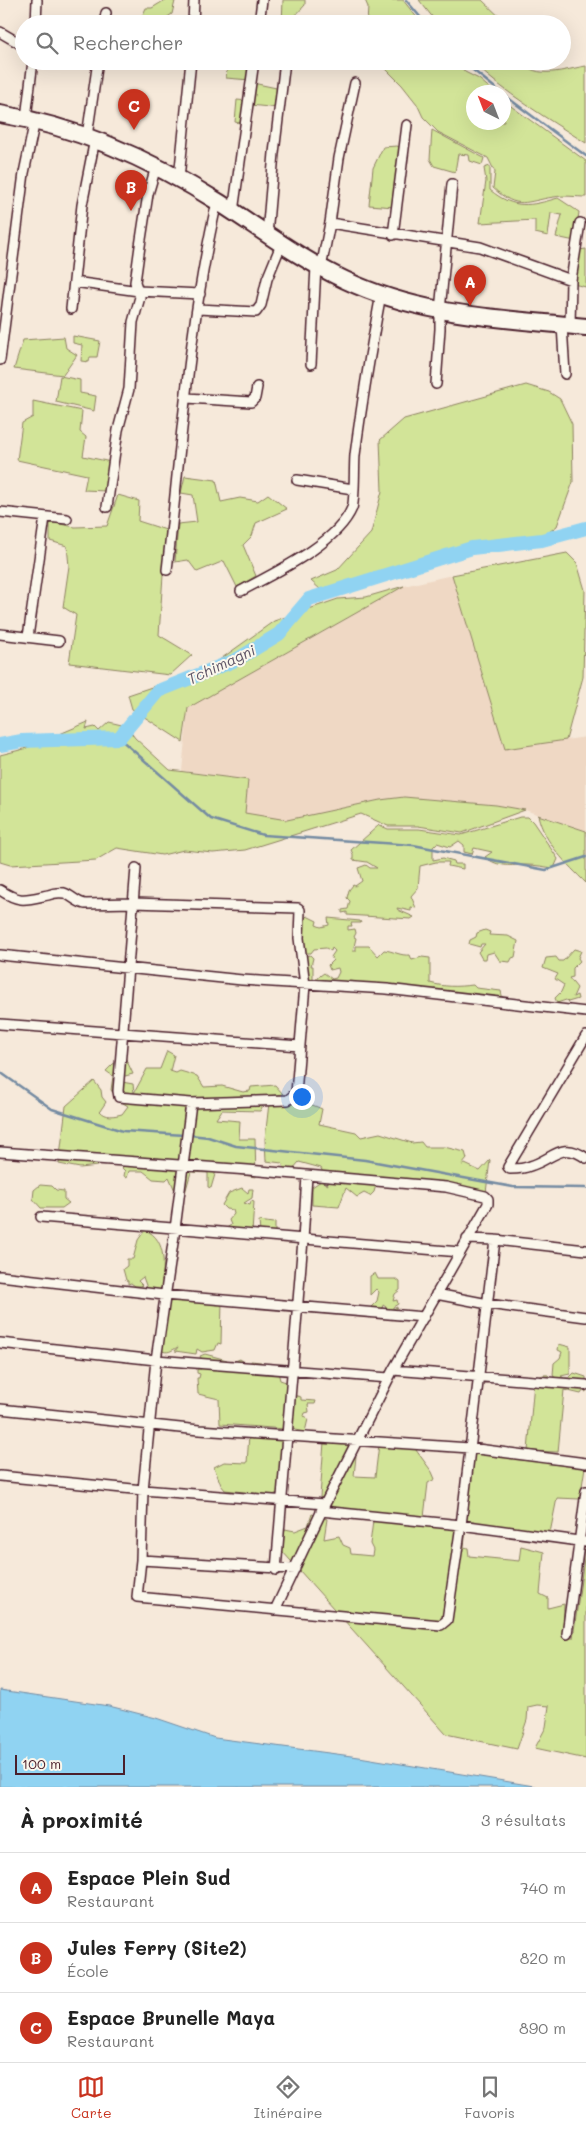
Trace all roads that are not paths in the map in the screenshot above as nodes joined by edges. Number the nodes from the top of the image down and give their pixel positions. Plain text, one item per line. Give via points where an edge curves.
1 (37, 0) edge
2 (194, 0) edge
3 (262, 0) edge
4 (36, 15) edge
5 (193, 15) edge
6 (260, 15) edge
7 (0, 32) edge
8 (15, 41) edge
9 (33, 70) edge
10 (97, 70) edge
11 (190, 70) edge
12 (253, 70) edge
13 (284, 70) edge
14 (355, 83) dead end
15 (0, 114) edge
16 (30, 119) junction
17 (407, 125) dead end
18 (91, 137) junction
19 (156, 167) junction
20 (179, 178) junction
21 (452, 184) dead end
22 (218, 202) junction
23 (233, 212) junction
24 (330, 223) junction
25 (580, 223) dead end
26 (393, 234) junction
27 (267, 235) junction
28 (448, 243) junction
29 (281, 245) junction
30 (318, 267) junction
31 (0, 272) edge
32 (11, 273) junction
33 (571, 280) junction
34 (74, 282) junction
35 (139, 291) junction
36 (200, 294) junction
37 (381, 294) junction
38 (71, 309) dead end
39 (198, 309) junction
40 (440, 311) junction
41 (573, 326) edge
42 (0, 360) edge
43 (311, 364) dead end
44 (565, 374) dead end
45 (436, 384) dead end
46 (257, 387) dead end
47 (187, 398) junction
48 (297, 480) dead end
49 (353, 489) junction
50 (107, 507) dead end
51 (0, 512) edge
52 (45, 516) junction
53 (67, 519) dead end
54 (167, 570) dead end
55 (241, 591) dead end
56 (0, 634) edge
57 (28, 637) junction
58 (59, 641) dead end
59 (136, 868) dead end
60 (0, 890) edge
61 (133, 903) junction
62 (0, 955) edge
63 (129, 969) junction
64 (305, 985) junction
65 (586, 1012) edge
66 (0, 1024) edge
67 (122, 1034) junction
68 (586, 1036) edge
69 (300, 1046) junction
70 (191, 1103) junction
71 (0, 1152) edge
72 (586, 1158) edge
73 (182, 1165) junction
74 (307, 1176) junction
75 (41, 1217) dead end
76 (175, 1229) junction
77 (467, 1239) junction
78 (304, 1240) junction
79 (494, 1240) junction
80 (586, 1250) edge
81 (460, 1252) junction
82 (0, 1276) edge
83 (436, 1294) junction
84 (164, 1295) junction
85 (488, 1304) junction
86 (298, 1305) junction
87 (424, 1317) junction
88 (586, 1317) edge
89 (0, 1343) edge
90 (156, 1360) junction
91 (293, 1369) junction
92 (391, 1374) junction
93 (479, 1376) junction
94 (586, 1385) edge
95 (0, 1410) edge
96 (150, 1425) junction
97 (287, 1436) junction
98 (359, 1439) junction
99 (470, 1448) junction
100 (586, 1463) edge
101 (0, 1476) edge
102 (143, 1490) junction
103 (586, 1491) edge
104 (283, 1501) junction
105 (323, 1507) junction
106 (461, 1524) junction
107 (583, 1542) edge
108 (141, 1560) junction
109 (295, 1569) junction
110 (276, 1570) junction
111 (275, 1610) junction
112 (567, 1634) dead end

1 - 4 street
2 - 5 street
3 - 6 street
7 - 8 street
9 - 16 street
10 - 18 street
11 - 20 street
12 - 23 street
13 - 27 street
14 - 24 street via 339,158
15 - 16 highway
16 - 18 highway
16 - 32 street
17 - 26 street
18 - 19 highway
18 - 34 street
19 - 20 highway
19 - 35 street via 148,194 135,282
20 - 22 highway
21 - 28 street
22 - 23 highway
22 - 36 street
23 - 27 highway
24 - 26 street
24 - 30 street
25 - 33 street
26 - 28 street
27 - 29 highway
28 - 33 street via 480,247
28 - 40 street
29 - 30 highway
29 - 39 street via 256,312
30 - 37 highway
30 - 43 street
31 - 32 street
32 - 42 street
33 - 41 street
34 - 35 street
34 - 38 street
35 - 36 street
35 - 50 street via 133,322 128,389 118,430
36 - 39 street
37 - 40 highway
37 - 49 street via 359,427
39 - 47 street
40 - 41 highway
40 - 45 street
41 - 44 street
46 - 47 street via 251,402
47 - 54 street
48 - 49 street
49 - 55 street via 352,509 332,533 300,559
51 - 52 street
52 - 53 street
52 - 57 street
56 - 57 street
57 - 58 street
59 - 61 street
60 - 61 street via 23,901 64,893 84,904
61 - 63 street
61 - 64 street via 298,908
62 - 63 street
63 - 64 street
63 - 67 street
64 - 65 street via 387,989
64 - 69 street
66 - 67 street
67 - 69 street
67 - 70 street via 119,1097
68 - 72 street via 508,1167 530,1167 560,1151 579,1152
69 - 70 street via 296,1093 288,1100
70 - 73 street
71 - 73 street
73 - 74 street
73 - 76 street
74 - 77 street via 446,1188 485,1196 488,1204
74 - 78 street
75 - 76 street
76 - 78 street
76 - 84 street
77 - 79 street
77 - 81 street
78 - 81 street
78 - 86 street
79 - 80 street
79 - 85 street
81 - 83 street
82 - 84 street
83 - 85 street
83 - 87 street
84 - 86 street
84 - 90 street
85 - 88 street
85 - 93 street
86 - 87 street
86 - 91 street
87 - 92 street
89 - 90 street
90 - 91 street
90 - 96 street
91 - 92 street
91 - 97 street
92 - 93 street
92 - 98 street
93 - 94 street
93 - 99 street
95 - 96 street
96 - 97 street
96 - 102 street
97 - 98 street
97 - 104 street
98 - 99 street
98 - 105 street
99 - 100 street
99 - 106 street
101 - 102 street
102 - 104 street
102 - 108 street
103 - 107 street
104 - 105 street
104 - 110 street
105 - 106 street
105 - 109 street
106 - 107 street
106 - 111 street via 449,1613 441,1625
107 - 112 street
108 - 110 street
108 - 111 street via 137,1597
109 - 110 street
109 - 111 street

